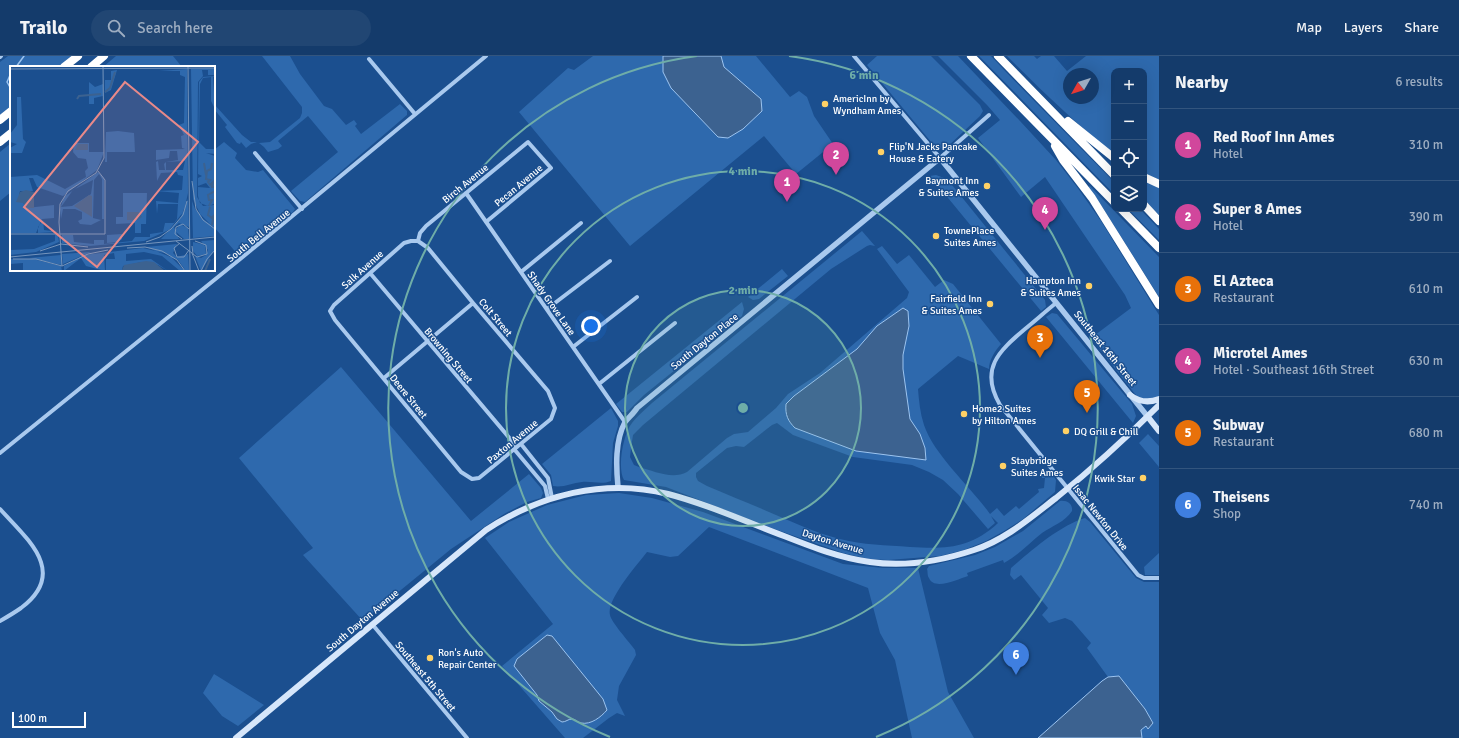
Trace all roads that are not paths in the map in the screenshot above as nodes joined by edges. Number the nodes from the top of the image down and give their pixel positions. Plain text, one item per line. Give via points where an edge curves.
1 (78, 56) edge
2 (104, 56) edge
3 (486, 56) edge
4 (854, 56) edge
5 (971, 56) edge
6 (998, 56) edge
7 (369, 59) dead end
8 (65, 66) edge
9 (92, 66) edge
10 (1015, 74) junction
11 (10, 112) edge
12 (415, 114) junction
13 (989, 115) dead end
14 (0, 120) edge
15 (10, 134) edge
16 (1050, 137) junction
17 (0, 142) edge
18 (528, 142) joint
19 (255, 154) dead end
20 (1111, 156) edge
21 (940, 158) junction
22 (1111, 172) edge
23 (1147, 178) edge
24 (1159, 184) edge
25 (466, 193) junction
26 (1111, 199) edge
27 (1147, 208) edge
28 (302, 209) junction
29 (1124, 212) edge
30 (1159, 221) edge
31 (486, 222) junction
32 (581, 223) dead end
33 (418, 241) junction
34 (1159, 248) edge
35 (610, 261) dead end
36 (521, 272) junction
37 (370, 273) junction
38 (637, 298) dead end
39 (473, 303) junction
40 (1056, 303) junction
41 (1159, 305) edge
42 (547, 309) junction
43 (335, 320) joint
44 (675, 323) dead end
45 (428, 341) junction
46 (573, 347) junction
47 (384, 378) junction
48 (598, 384) junction
49 (1130, 395) junction
50 (1159, 400) edge
51 (1159, 405) edge
52 (555, 408) joint
53 (1148, 417) junction
54 (625, 422) junction
55 (1159, 431) edge
56 (517, 447) junction
57 (0, 453) edge
58 (472, 479) joint
59 (618, 487) junction
60 (1068, 488) junction
61 (550, 499) junction
62 (0, 509) edge
63 (502, 520) joint
64 (1159, 578) edge
65 (0, 621) edge
66 (372, 624) junction
67 (236, 738) edge
68 (467, 738) edge

1 - 8 highway
2 - 9 highway
3 - 12 street, South Bell Avenue
4 - 21 street, Southeast 16th Street
5 - 16 highway
6 - 10 highway
7 - 12 street
10 - 20 highway
10 - 22 highway
11 - 14 highway
12 - 28 street, South Bell Avenue
13 - 21 street
15 - 17 highway
16 - 26 highway
16 - 41 highway via 1063,160 1092,198
18 - 25 street, Birch Avenue
18 - 31 street, Pecan Avenue via 551,168
19 - 28 street
21 - 40 street, Southeast 16th Street
21 - 54 street, South Dayton Place via 638,408
23 - 24 highway
25 - 31 street, Shady Grove Lane
25 - 33 street, Birch Avenue via 426,226
27 - 30 highway
28 - 57 street, South Bell Avenue
29 - 34 highway
31 - 36 street, Shady Grove Lane
32 - 36 street
33 - 37 street, Salk Avenue via 404,243
33 - 39 street, Colt Street via 428,248
35 - 42 street
36 - 42 street, Shady Grove Lane
37 - 43 street, Salk Avenue via 334,305 330,311
37 - 45 street, Browning Street
38 - 46 street
39 - 45 street
39 - 52 street, Colt Street via 548,391
40 - 49 street, Southeast 16th Street
40 - 60 street, Issac Newton Drive via 1000,352 993,365 992,380 994,396
42 - 46 street, Shady Grove Lane
43 - 47 street, Deere Street
44 - 48 street
45 - 47 street
45 - 56 street, Browning Street
46 - 48 street, Shady Grove Lane
47 - 58 street, Deere Street via 460,472
48 - 54 street, Shady Grove Lane
49 - 50 main road via 1143,402
49 - 53 street, Southeast 16th Street
51 - 53 main road
52 - 56 street, Paxton Avenue via 551,419
53 - 55 main road, Southeast 16th Street
53 - 60 main road, Dayton Avenue
54 - 59 street, South Dayton Place via 617,457
56 - 58 street, Paxton Avenue via 479,478
56 - 61 street, Browning Street via 545,486
56 - 61 street, Browning Street via 548,478
59 - 60 main road, Dayton Avenue via 667,493 820,550 844,557 892,564 923,562 975,550 998,540
59 - 61 main road, Dayton Avenue via 584,490
60 - 64 street, Issac Newton Drive via 1138,575 1144,578
61 - 63 main road, Dayton Avenue
62 - 65 street via 30,542 43,567 39,588 22,607
63 - 66 main road, South Dayton Avenue via 486,530
66 - 67 main road, South Dayton Avenue
66 - 68 street, Southeast 5th Street

